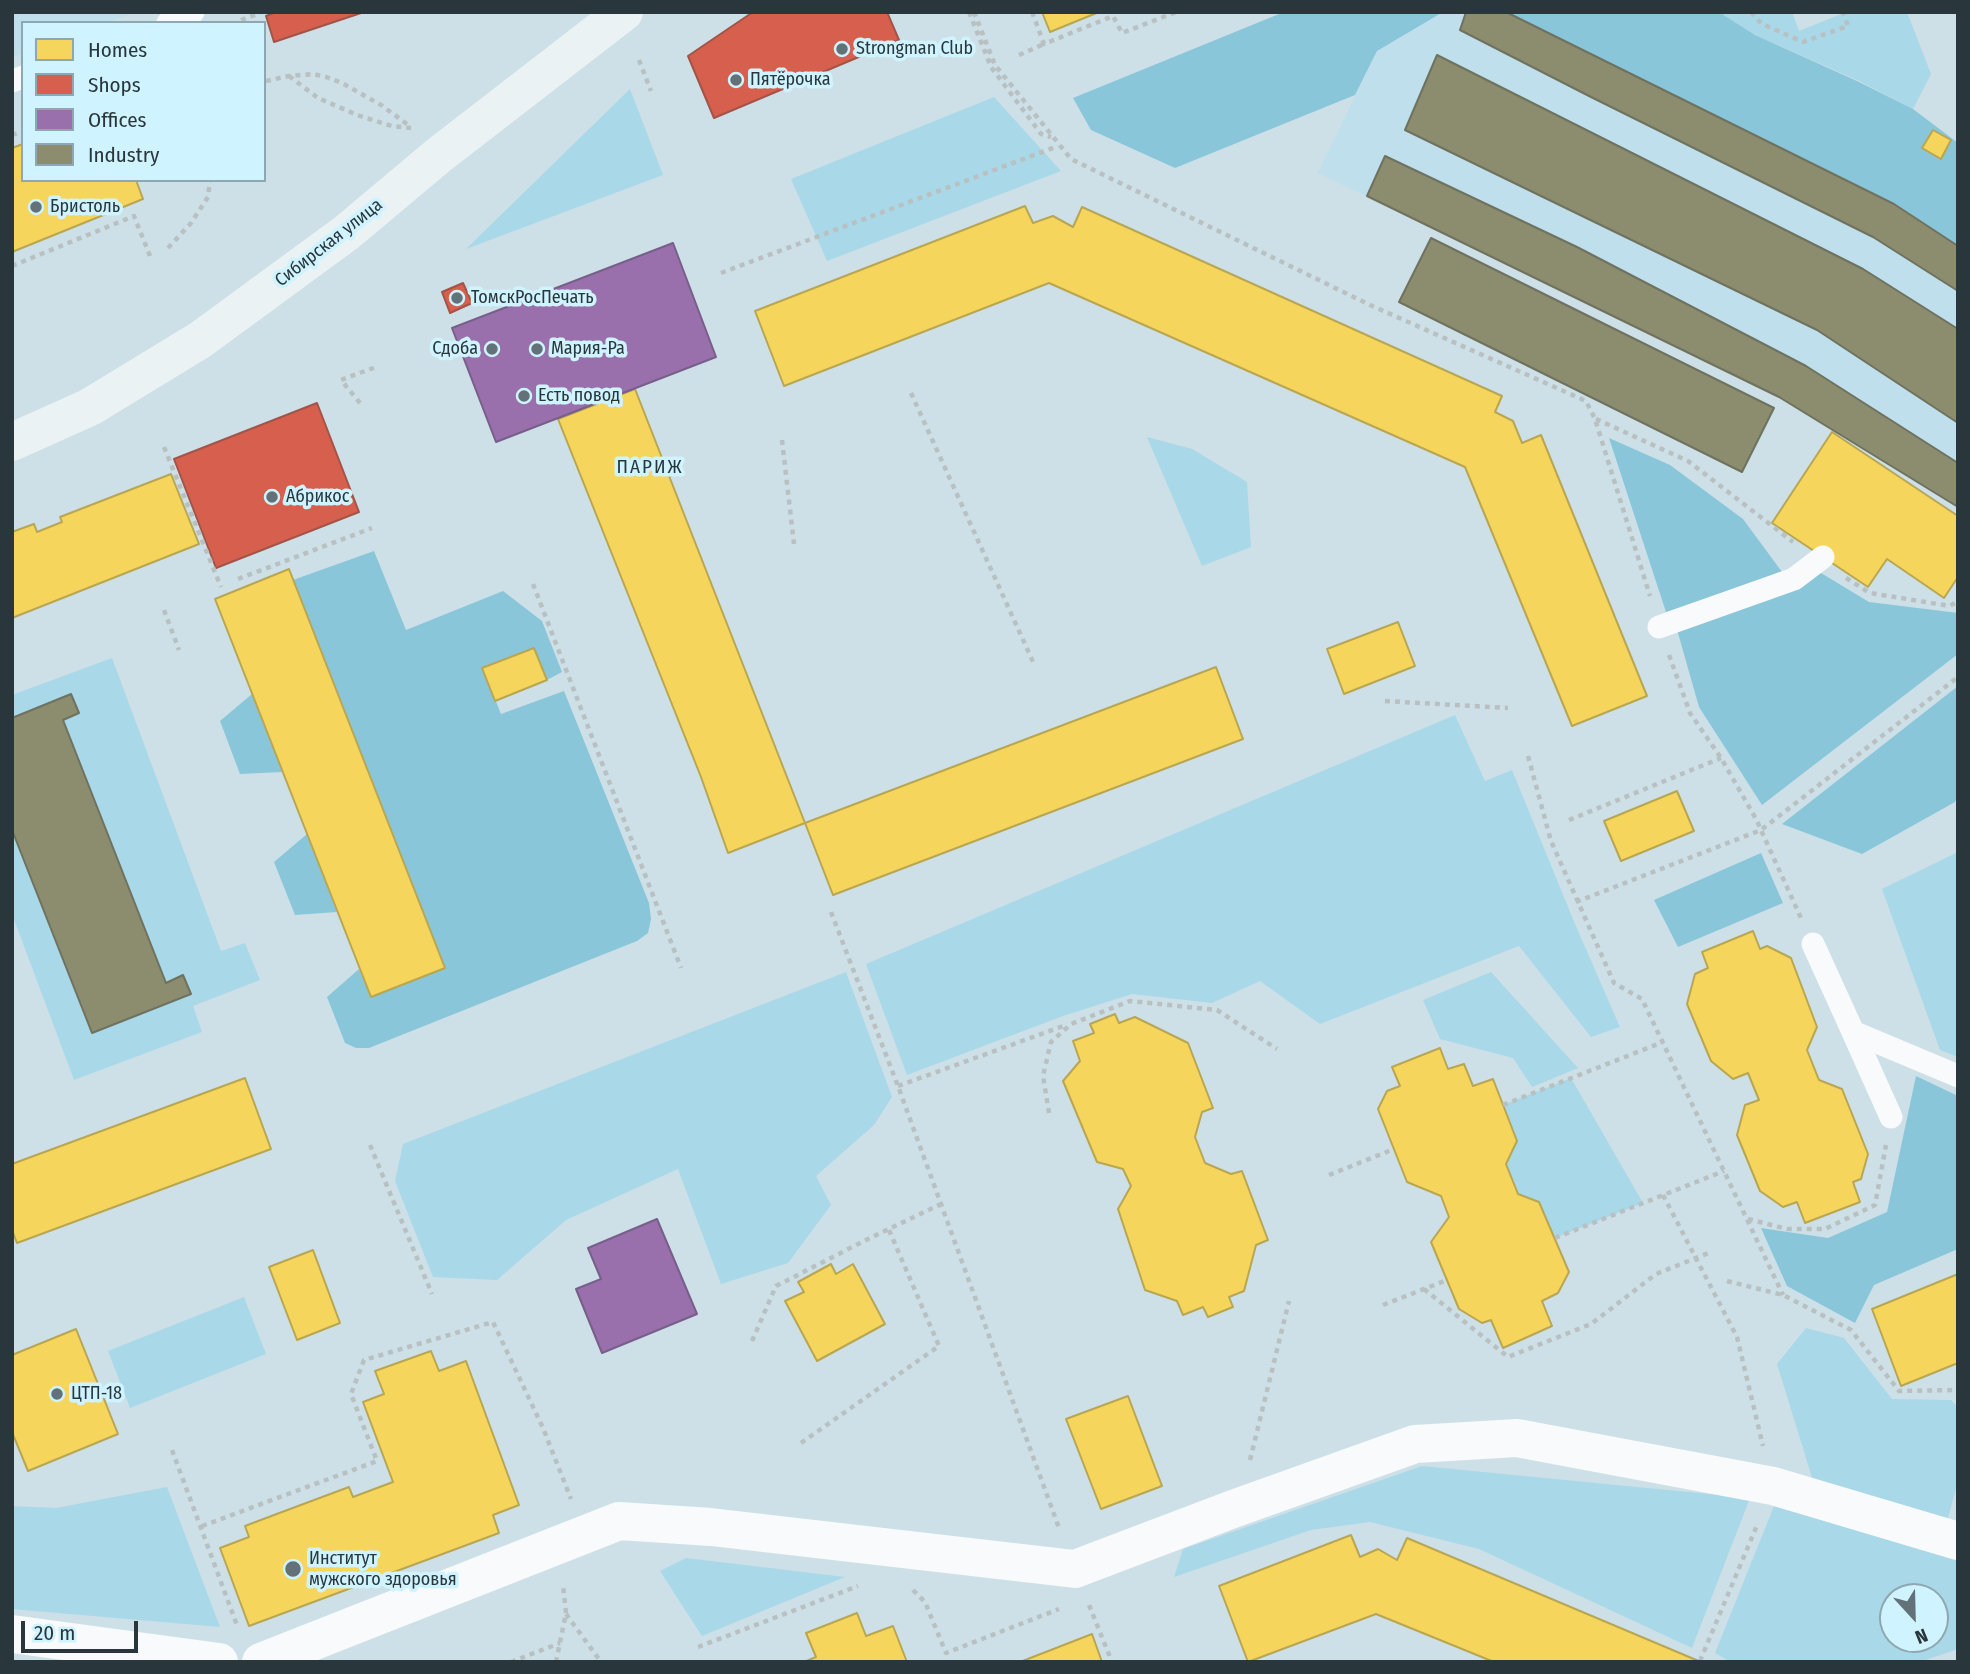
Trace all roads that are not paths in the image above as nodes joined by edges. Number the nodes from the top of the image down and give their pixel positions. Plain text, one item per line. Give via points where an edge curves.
1 (192, 12) edge
2 (624, 12) edge
3 (172, 21) edge
4 (12, 442) edge
5 (1821, 559) road end
6 (1659, 627) road end
7 (1813, 944) road end
8 (1853, 1032) junction
9 (1958, 1076) edge
10 (1891, 1117) road end
11 (1958, 1541) edge
12 (12, 1634) edge
13 (219, 1662) edge
14 (261, 1662) edge

1 - 3 lane
2 - 4 main road, Сибирская улица via 346,233 200,340 90,407
5 - 6 lane via 1794,579
7 - 8 lane
8 - 9 lane
8 - 10 lane
11 - 14 street via 1773,1486 1517,1438 1415,1444 1075,1569 710,1527 619,1521
12 - 13 street

